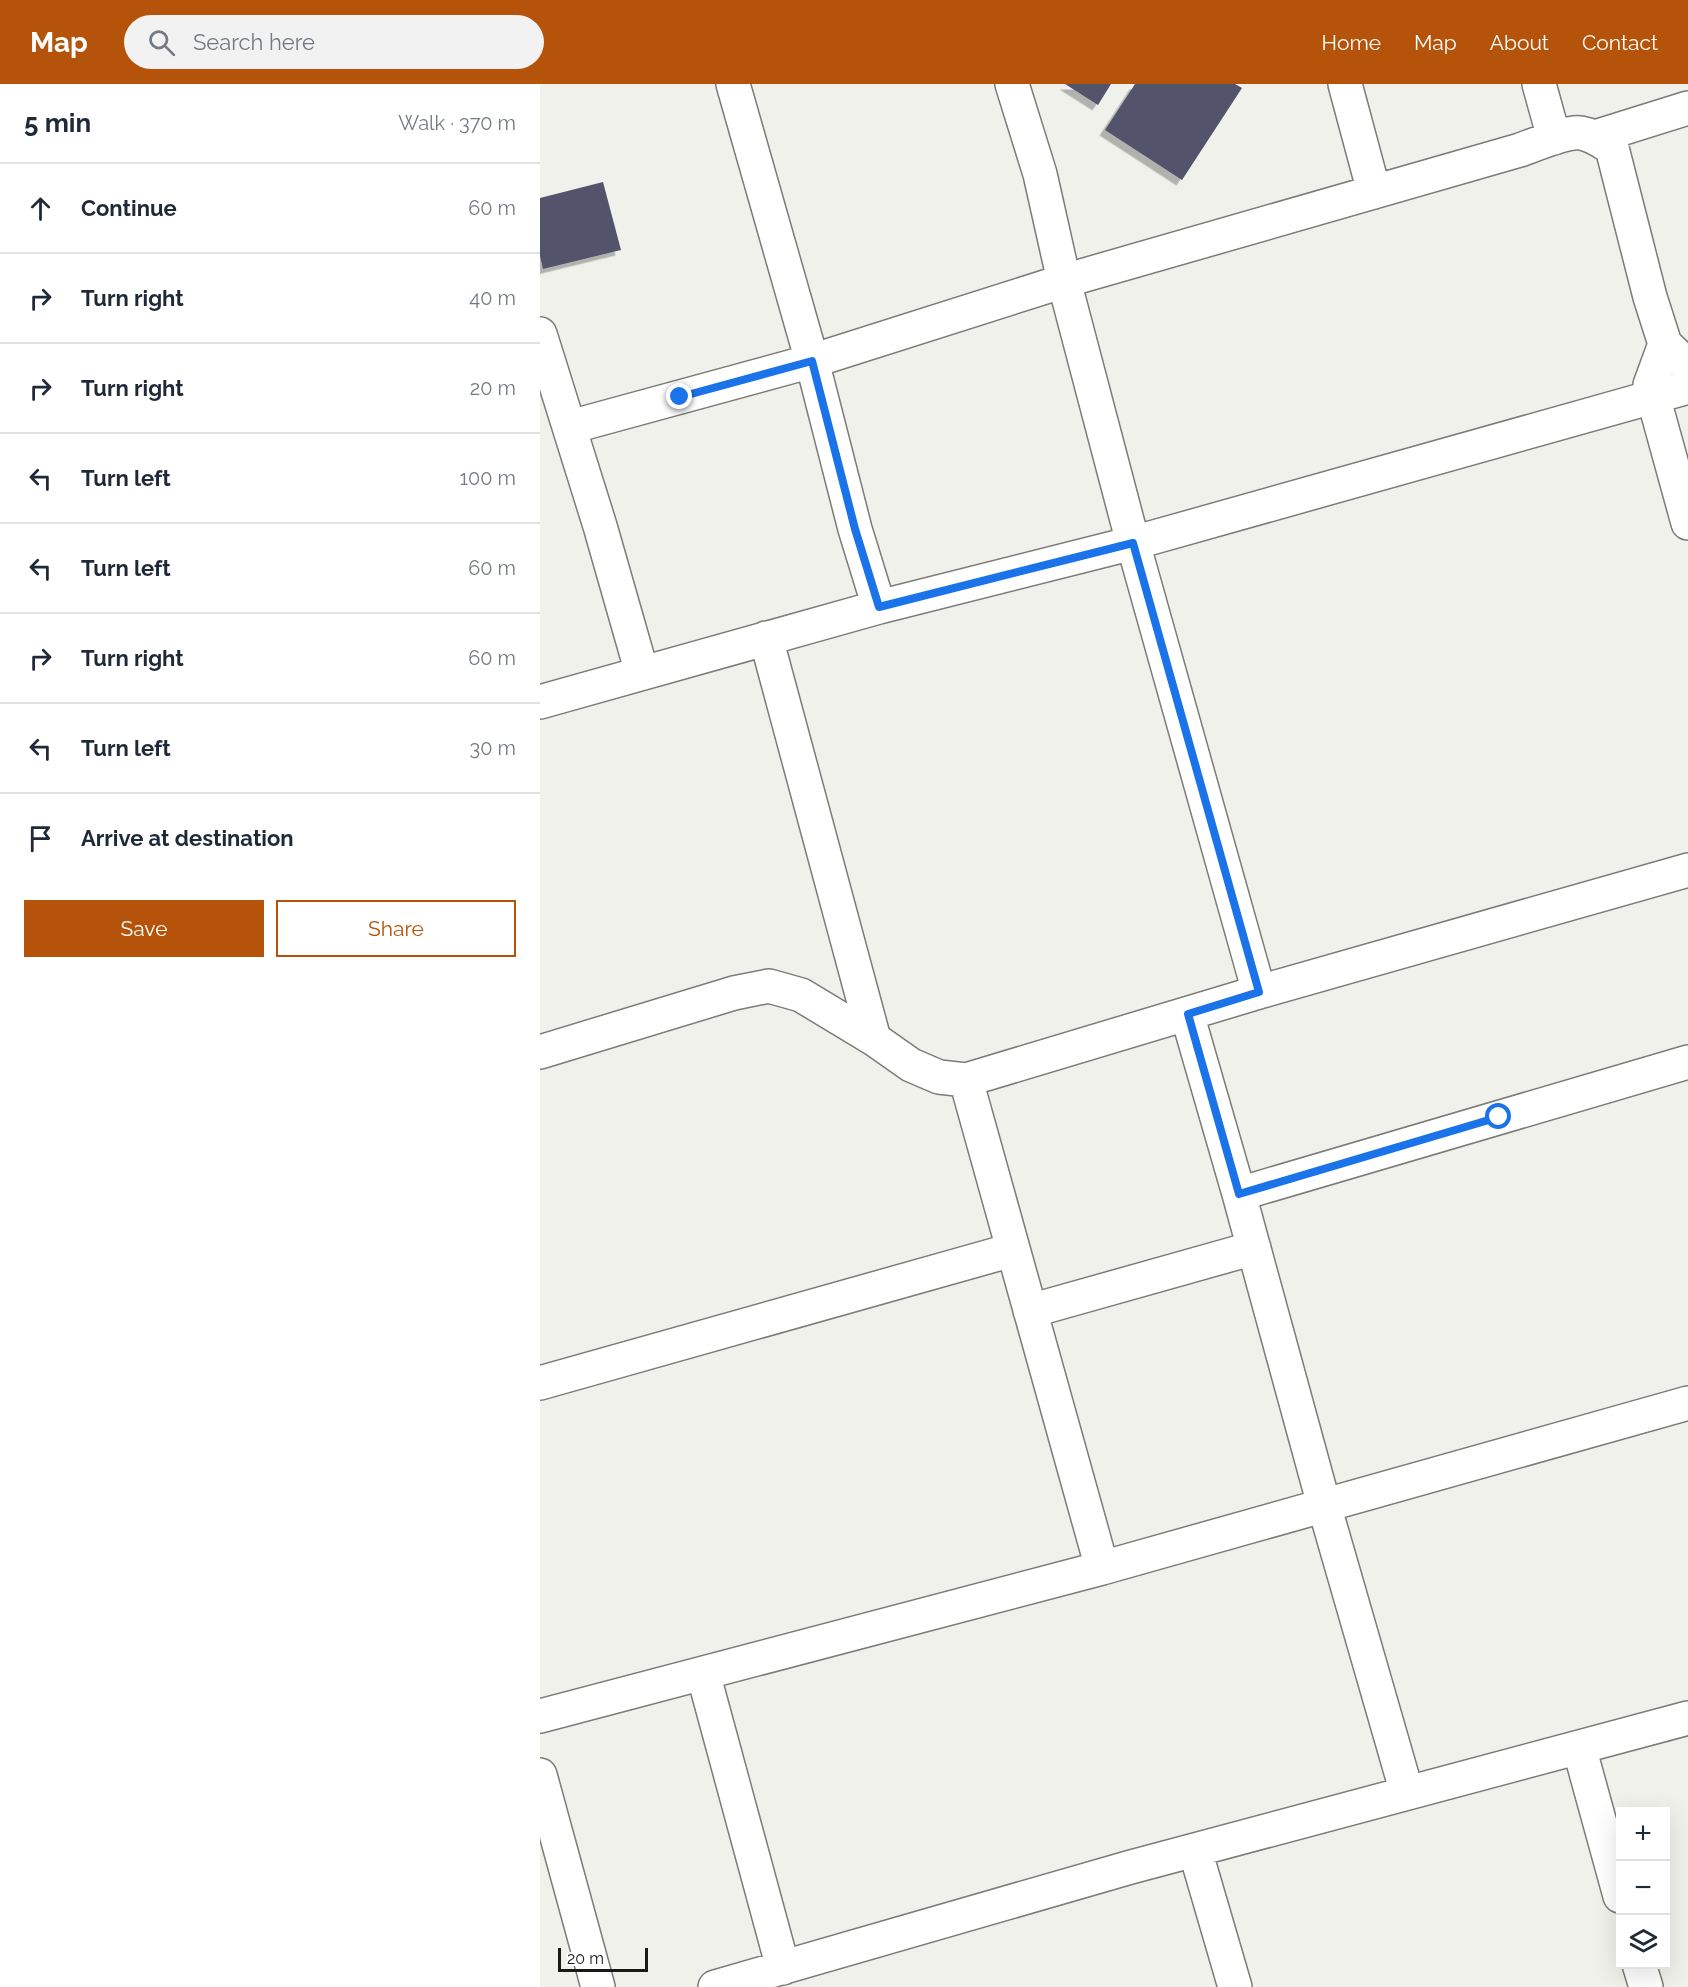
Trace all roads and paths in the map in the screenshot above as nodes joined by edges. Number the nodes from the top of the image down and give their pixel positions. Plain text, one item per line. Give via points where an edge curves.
1 (733, 84) edge
2 (1012, 84) edge
3 (1345, 84) edge
4 (1539, 84) edge
5 (1688, 108) edge
6 (1595, 137) junction
7 (1554, 138) junction
8 (1374, 192) junction
9 (1064, 281) junction
10 (541, 338) edge
11 (1677, 355) edge
12 (812, 361) junction
13 (1688, 387) edge
14 (1652, 398) junction
15 (570, 427) junction
16 (1688, 523) edge
17 (1133, 543) junction
18 (879, 607) junction
19 (766, 639) junction
20 (642, 673) junction
21 (540, 702) edge
22 (1688, 870) edge
23 (1259, 992) junction
24 (1188, 1014) junction
25 (874, 1039) junction
26 (540, 1052) edge
27 (1688, 1062) edge
28 (966, 1080) junction
29 (1239, 1194) junction
30 (1254, 1248) junction
31 (1012, 1250) junction
32 (1030, 1311) junction
33 (540, 1383) edge
34 (1688, 1403) edge
35 (1324, 1504) junction
36 (1102, 1568) junction
37 (703, 1673) junction
38 (540, 1716) edge
39 (1688, 1718) edge
40 (1579, 1747) junction
41 (540, 1775) edge
42 (1407, 1793) junction
43 (1195, 1850) junction
44 (1616, 1881) edge
45 (783, 1968) junction
46 (1641, 1969) edge
47 (598, 1987) edge
48 (715, 1987) edge
49 (1235, 1987) edge
50 (1646, 1987) edge

1 - 12 street
2 - 9 street via 1040,174
3 - 8 street
4 - 7 street
5 - 6 street
6 - 7 street via 1579,132
6 - 11 street via 1612,148 1650,297
7 - 8 street
8 - 9 street
9 - 12 street
9 - 17 street
10 - 15 street
11 - 14 street via 1650,385
12 - 15 street
12 - 18 street
13 - 14 street
14 - 16 street
14 - 17 street
15 - 20 street
17 - 18 street
17 - 23 street
18 - 19 street
19 - 20 street
19 - 25 street
20 - 21 street
22 - 23 street
23 - 24 street
24 - 28 street
24 - 29 street
25 - 26 street via 801,994 769,986
25 - 28 street via 911,1065 939,1077
27 - 29 street
28 - 31 street
29 - 30 street
30 - 32 street
30 - 35 street
31 - 32 street
31 - 33 street
32 - 36 street
34 - 35 street
35 - 36 street
35 - 42 street
36 - 37 street
37 - 38 street
37 - 45 street
39 - 40 street
40 - 42 street
40 - 44 street
41 - 47 street
42 - 43 street
43 - 45 street
43 - 49 street
45 - 48 street
46 - 50 street

